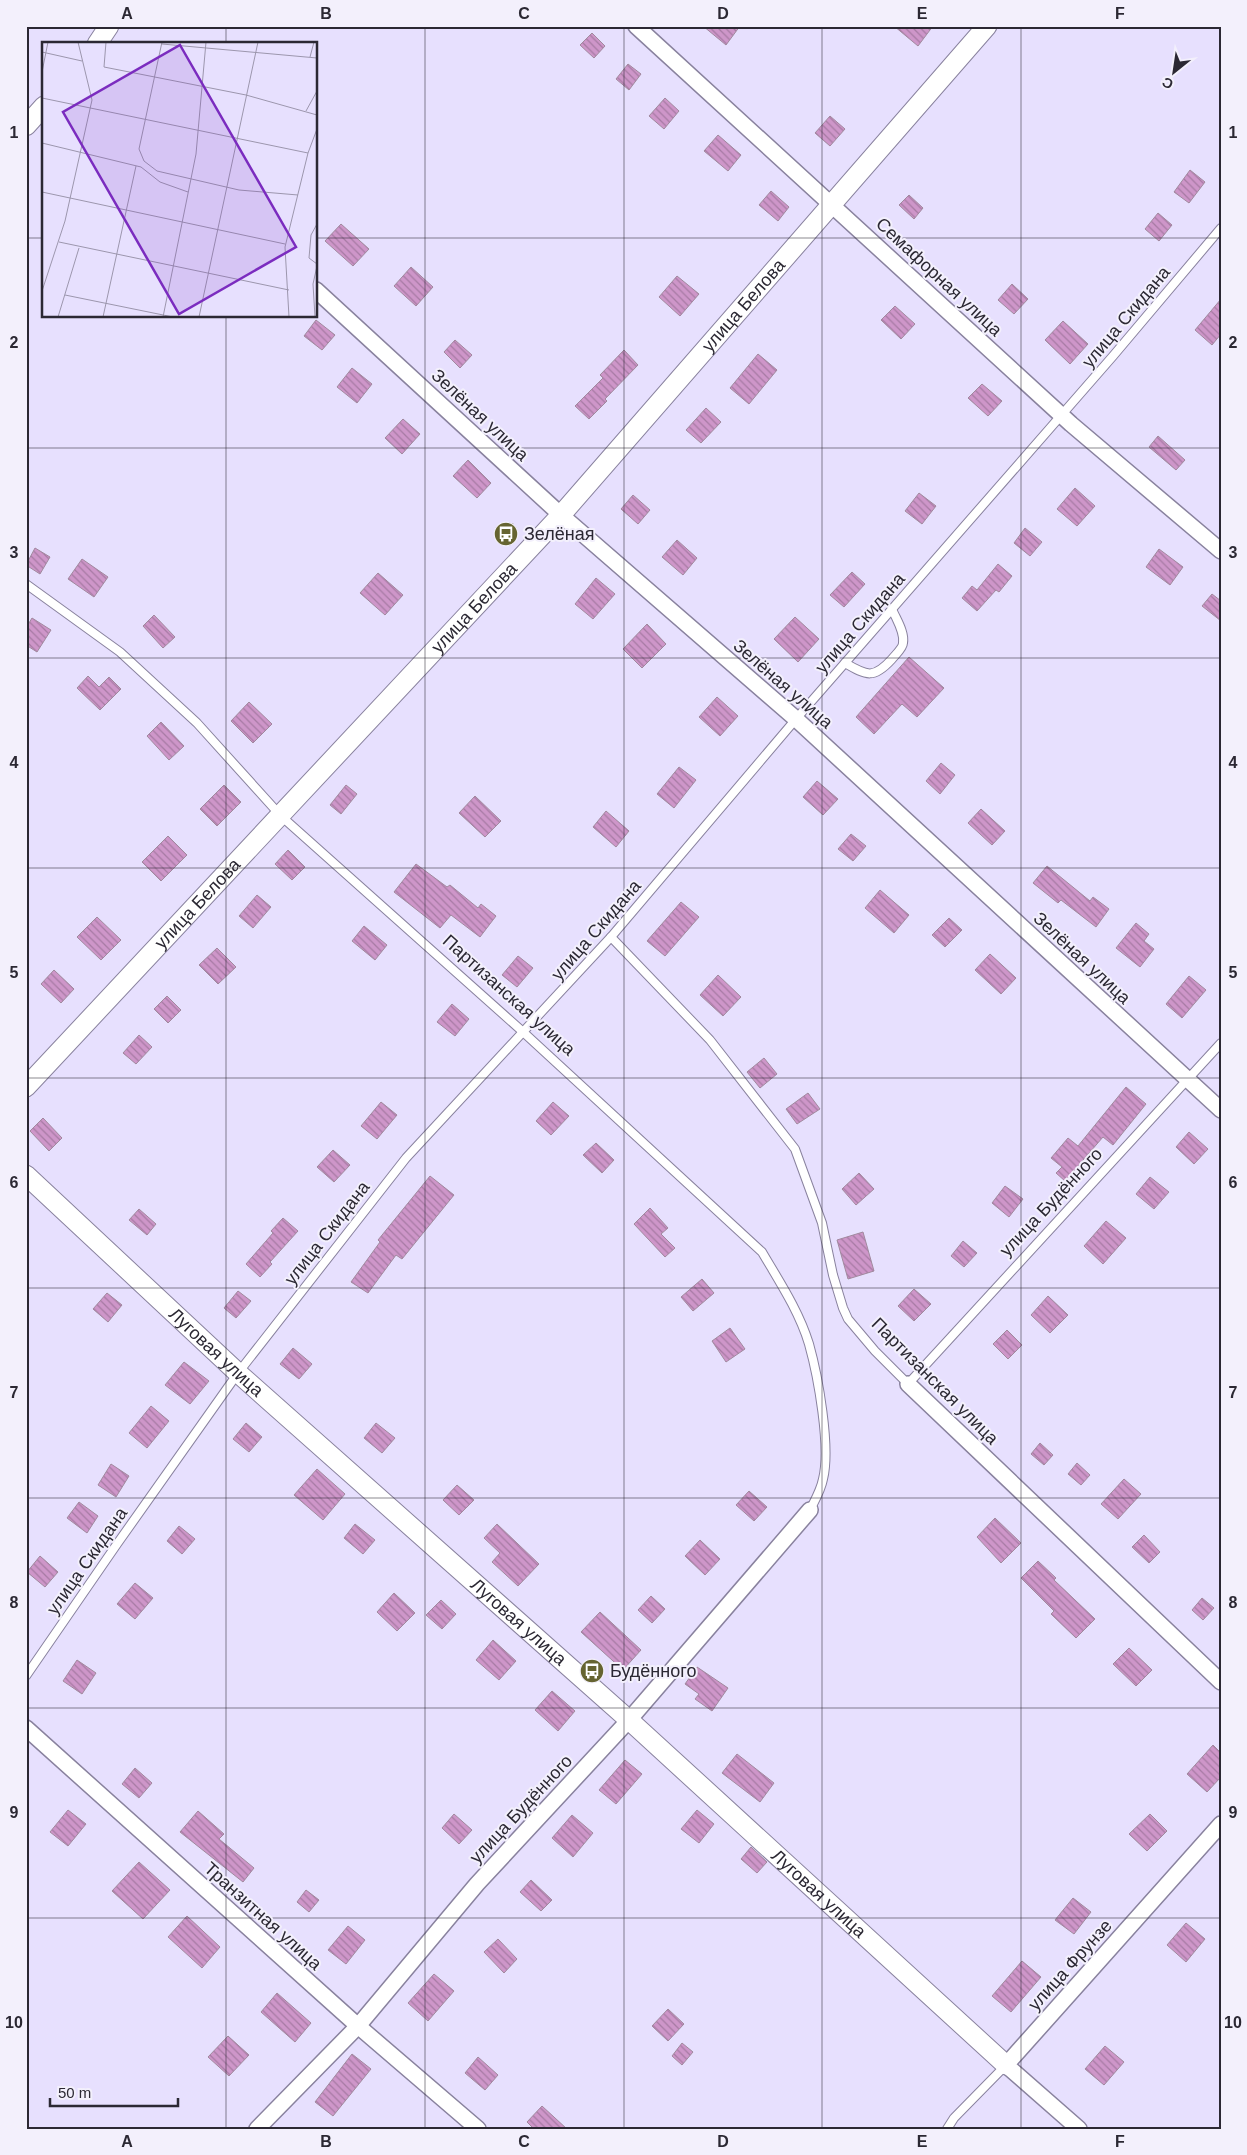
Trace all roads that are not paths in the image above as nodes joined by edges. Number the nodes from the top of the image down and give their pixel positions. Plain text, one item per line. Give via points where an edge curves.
1 (109, 26) edge
2 (636, 26) edge
3 (987, 26) edge
4 (98, 42) edge
5 (42, 108) edge
6 (26, 126) edge
7 (832, 204) junction
8 (1221, 228) edge
9 (318, 292) edge
10 (1061, 416) junction
11 (561, 516) junction
12 (1221, 550) edge
13 (26, 584) edge
14 (892, 609) junction
15 (845, 663) junction
16 (796, 719) junction
17 (281, 816) junction
18 (611, 937) junction
19 (522, 1031) junction
20 (1221, 1043) edge
21 (1188, 1081) junction
22 (26, 1087) edge
23 (1221, 1110) edge
24 (26, 1175) edge
25 (238, 1373) junction
26 (908, 1384) junction
27 (810, 1510) joint
28 (26, 1676) edge
29 (1221, 1682) edge
30 (629, 1720) junction
31 (26, 1728) edge
32 (1221, 1824) edge
33 (358, 2026) junction
34 (1006, 2065) junction
35 (257, 2129) edge
36 (478, 2129) edge
37 (947, 2129) edge
38 (1078, 2129) edge

1 - 4 street
2 - 7 street, Семафорная улица
3 - 7 street, улица Белова
5 - 6 street
7 - 10 street, Семафорная улица
7 - 11 street, улица Белова
8 - 10 lane, улица Скидана
9 - 11 street, Зелёная улица
10 - 12 street, Семафорная улица
10 - 14 lane, улица Скидана
11 - 16 street, Зелёная улица
11 - 17 street, улица Белова
13 - 17 lane, Партизанская улица via 120,652 197,723
14 - 15 lane, улица Скидана
14 - 15 lane via 904,644 898,652 882,670 875,673 869,674
15 - 16 lane, улица Скидана
16 - 18 lane, улица Скидана
16 - 21 street, Зелёная улица
17 - 19 lane, Партизанская улица
17 - 22 street, улица Белова
18 - 19 lane, улица Скидана
18 - 26 lane, Партизанская улица via 710,1040 795,1149 822,1223 833,1275 848,1320
19 - 25 lane, улица Скидана via 406,1158
19 - 27 lane, Партизанская улица via 762,1252 808,1343 820,1391 825,1444 824,1478
20 - 21 lane, улица Будённого
21 - 23 street, Зелёная улица
21 - 26 lane, улица Будённого
24 - 25 street, Луговая улица
25 - 28 lane, улица Скидана
25 - 30 street, Луговая улица
26 - 29 street, Партизанская улица
27 - 30 street, улица Будённого
30 - 33 street, улица Будённого via 477,1884
30 - 34 street, Луговая улица
31 - 33 street, Транзитная улица
32 - 34 street, улица Фрунзе
33 - 35 street, улица Будённого
33 - 36 street, Транзитная улица
34 - 37 lane, улица Фрунзе
34 - 38 street, Луговая улица

